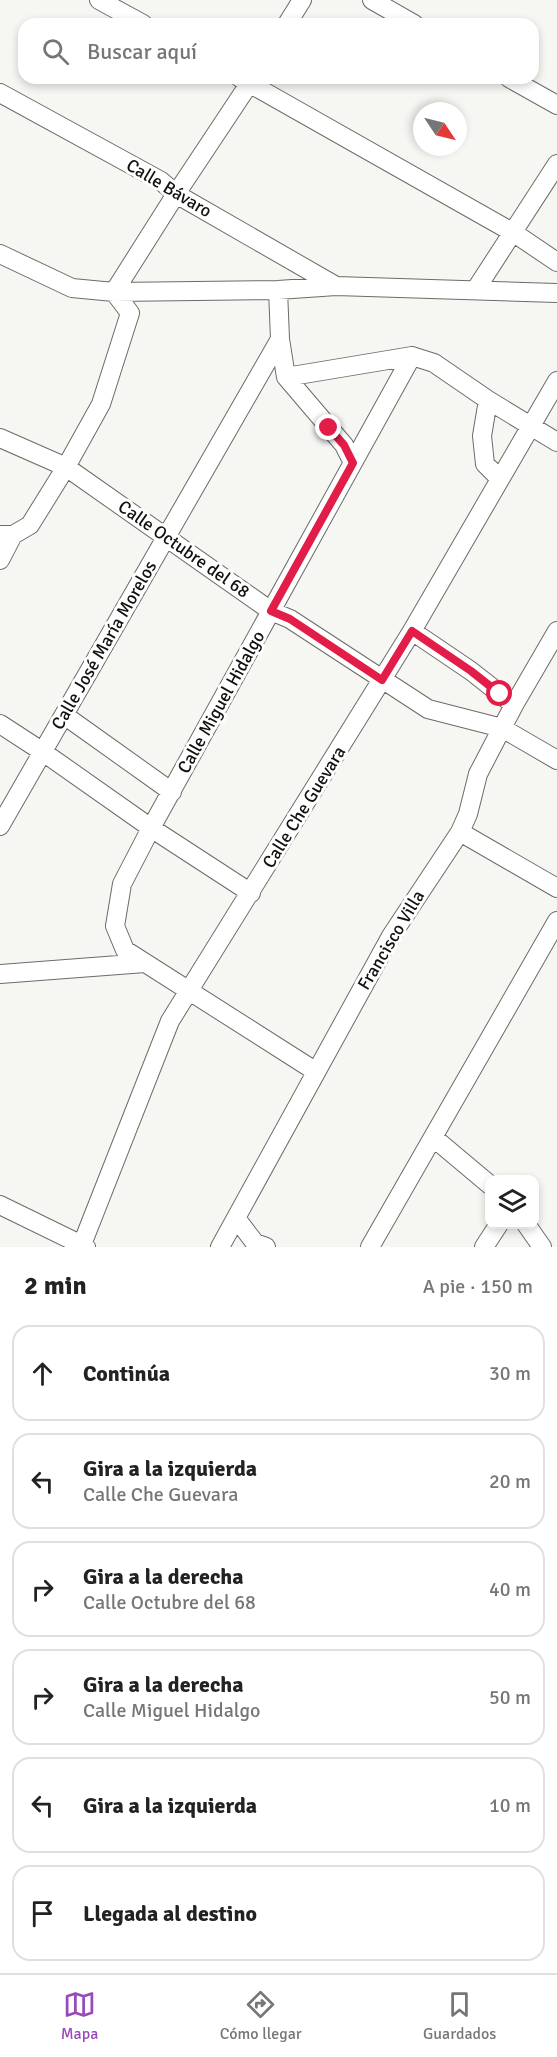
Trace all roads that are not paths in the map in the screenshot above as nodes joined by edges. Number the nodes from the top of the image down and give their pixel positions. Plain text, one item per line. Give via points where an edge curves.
1 (99, 0) edge
2 (302, 0) edge
3 (372, 0) edge
4 (132, 18) edge
5 (290, 18) edge
6 (404, 18) edge
7 (245, 84) edge
8 (254, 84) edge
9 (520, 84) edge
10 (0, 93) edge
11 (557, 105) edge
12 (557, 164) edge
13 (176, 194) junction
14 (514, 233) junction
15 (0, 255) edge
16 (557, 262) edge
17 (336, 285) junction
18 (476, 289) junction
19 (278, 290) junction
20 (114, 292) junction
21 (557, 293) edge
22 (280, 339) junction
23 (412, 356) junction
24 (286, 378) junction
25 (557, 381) edge
26 (488, 400) junction
27 (530, 427) junction
28 (0, 438) edge
29 (557, 442) edge
30 (353, 463) junction
31 (66, 467) junction
32 (500, 479) junction
33 (7, 535) edge
34 (167, 536) junction
35 (0, 560) edge
36 (271, 611) junction
37 (412, 631) junction
38 (557, 631) edge
39 (382, 680) junction
40 (514, 705) junction
41 (64, 715) junction
42 (0, 724) edge
43 (502, 728) junction
44 (43, 752) junction
45 (557, 760) edge
46 (172, 792) junction
47 (0, 826) edge
48 (151, 828) junction
49 (460, 832) junction
50 (557, 888) edge
51 (251, 893) junction
52 (557, 921) edge
53 (145, 963) junction
54 (0, 974) edge
55 (189, 990) junction
56 (315, 1071) junction
57 (434, 1138) junction
58 (485, 1182) edge
59 (0, 1205) edge
60 (236, 1218) junction
61 (496, 1229) edge
62 (529, 1229) edge
63 (82, 1246) edge
64 (220, 1247) edge
65 (266, 1247) edge
66 (370, 1247) edge
67 (484, 1247) edge
68 (542, 1247) edge

1 - 4 street
2 - 5 street
3 - 6 street
7 - 13 street
8 - 14 street
9 - 11 street
10 - 13 street, Calle Bávaro via 161,181
12 - 14 street
13 - 17 street, Calle Bávaro
13 - 20 street
14 - 16 street
14 - 18 street
15 - 20 street via 72,288
17 - 18 street
17 - 19 street
18 - 21 street
19 - 20 street
19 - 22 street
20 - 31 street via 130,313 101,404
22 - 24 street
22 - 34 street, Calle José María Morelos
23 - 24 street
23 - 26 street via 434,363
23 - 30 street, Calle Miguel Hidalgo
24 - 30 street via 344,445
25 - 27 street, Calle Che Guevara
26 - 27 street
26 - 32 street via 482,436 485,464
27 - 29 street
27 - 32 street, Calle Che Guevara
28 - 31 street, Calle Octubre del 68
30 - 36 street, Calle Miguel Hidalgo
31 - 33 street via 30,525
31 - 34 street, Calle Octubre del 68
32 - 37 street, Calle Che Guevara
33 - 35 street
34 - 36 street, Calle Octubre del 68
34 - 41 street, Calle José María Morelos
36 - 39 street, Calle Octubre del 68 via 290,619
36 - 46 street, Calle Miguel Hidalgo
37 - 39 street, Calle Che Guevara
37 - 40 street
38 - 40 street, Francisco Villa
39 - 43 street, Calle Octubre del 68 via 428,709
39 - 51 street, Calle Che Guevara
40 - 43 street, Francisco Villa
41 - 44 street, Calle José María Morelos
41 - 46 street
42 - 44 street
43 - 45 street, Calle Octubre del 68
43 - 49 street, Francisco Villa via 477,774
44 - 47 street, Calle José María Morelos
44 - 48 street
46 - 48 street, Calle Miguel Hidalgo
48 - 51 street
48 - 53 street, Calle Miguel Hidalgo via 122,884 115,926 125,950
49 - 50 street
49 - 56 street, Francisco Villa via 391,936
51 - 55 street, Calle Che Guevara
52 - 57 street
53 - 54 street
53 - 55 street
55 - 56 street
55 - 63 street, Calle Che Guevara via 170,1021
56 - 60 street, Francisco Villa
57 - 58 street
57 - 66 street
59 - 63 street
60 - 64 street, Francisco Villa
60 - 65 street via 255,1243
61 - 67 street
62 - 68 street

